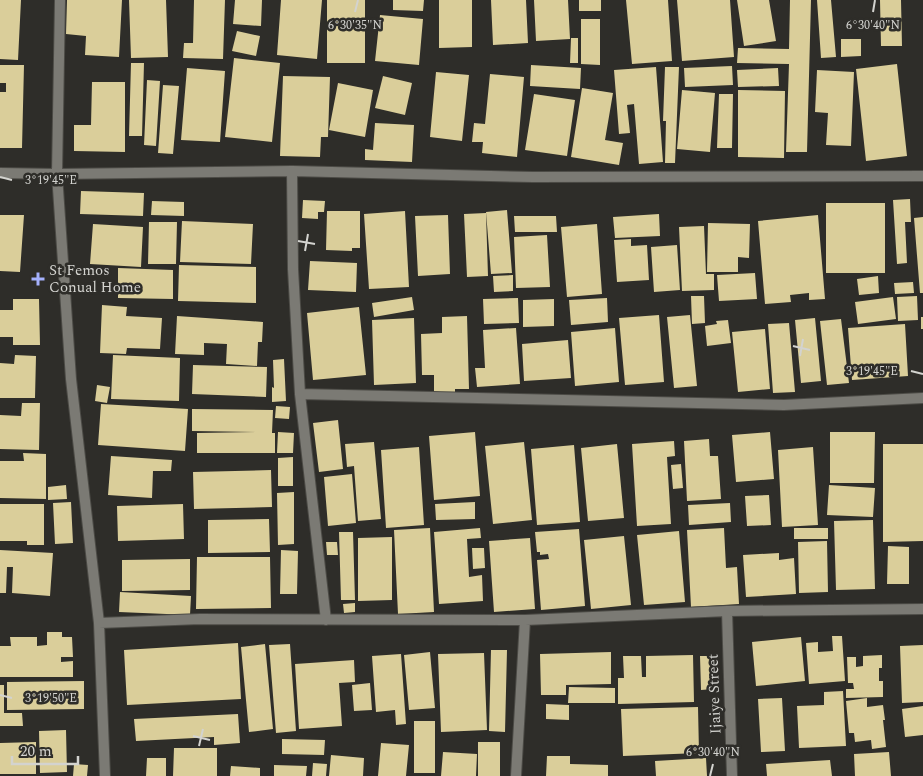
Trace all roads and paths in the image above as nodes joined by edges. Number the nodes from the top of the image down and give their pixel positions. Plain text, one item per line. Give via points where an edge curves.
1 (60, 0) edge
2 (292, 171) junction
3 (0, 172) edge
4 (57, 174) junction
5 (923, 176) edge
6 (300, 394) junction
7 (923, 398) edge
8 (923, 610) edge
9 (727, 611) junction
10 (326, 620) junction
11 (525, 620) junction
12 (100, 623) junction
13 (105, 776) edge
14 (516, 776) edge
15 (732, 776) edge

1 - 4 street
2 - 4 street
2 - 5 street via 533,176
2 - 6 street via 293,269
3 - 4 street
4 - 12 street via 71,379
6 - 7 street via 784,404
6 - 10 street
8 - 9 street
9 - 11 street
9 - 15 street, Ijaiye Street
10 - 11 street
10 - 12 street via 200,619
11 - 14 street
12 - 13 street

